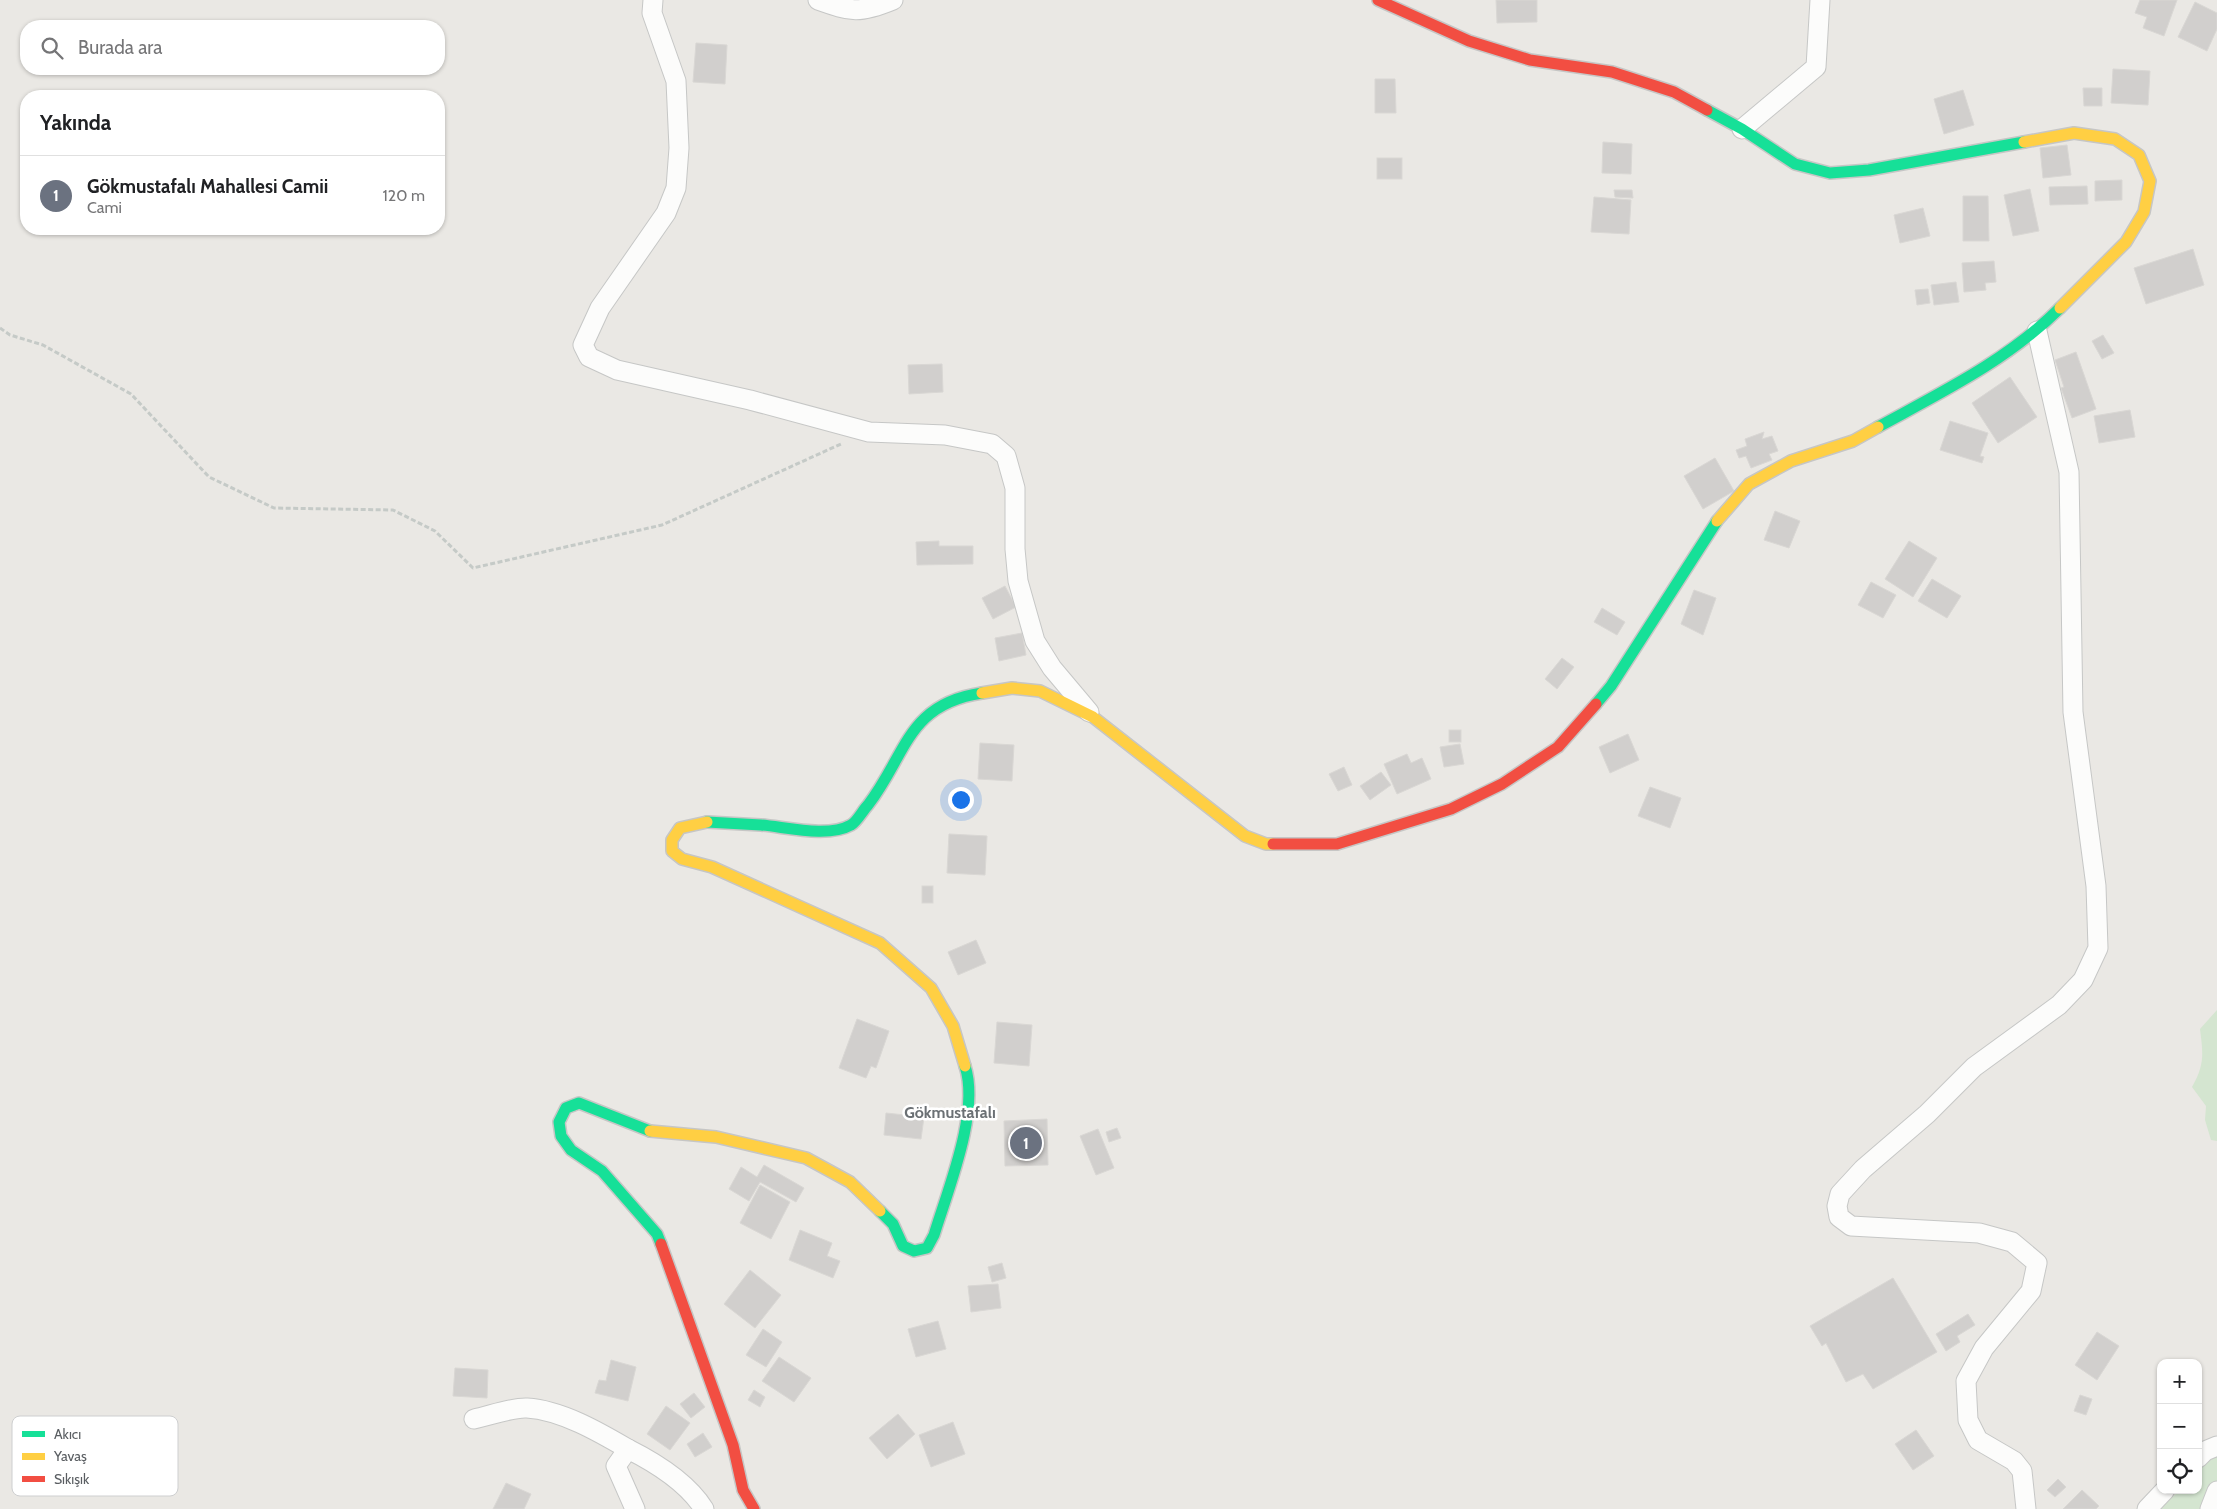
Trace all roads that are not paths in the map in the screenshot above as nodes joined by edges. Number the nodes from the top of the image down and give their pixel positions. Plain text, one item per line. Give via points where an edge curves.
1 (653, 0) edge
2 (818, 0) edge
3 (892, 0) edge
4 (1378, 0) edge
5 (1820, 0) edge
6 (1742, 129) junction
7 (2037, 331) junction
8 (1093, 717) junction
9 (474, 1419) dead end
10 (2217, 1446) edge
11 (628, 1449) junction
12 (2202, 1454) edge
13 (2217, 1491) edge
14 (2161, 1494) edge
15 (635, 1509) edge
16 (704, 1509) edge
17 (754, 1509) edge
18 (2026, 1509) edge
19 (2146, 1509) edge
20 (2210, 1509) edge

1 - 8 street via 652,13 676,81 679,148 676,188 666,213 600,308 583,345 589,357 617,370 750,400 869,432 945,435 992,444 1006,456 1015,488 1018,581 1034,642
2 - 3 street via 844,9 868,10
4 - 6 street via 1469,41 1530,60 1612,72 1674,92
5 - 6 street via 1816,67
6 - 7 street via 1795,164 1830,173 1869,170 2074,134 2115,139 2140,155 2150,181 2144,212 2126,242
7 - 8 street via 1987,367 1853,441 1791,460 1749,484 1688,564 1611,686 1558,747 1502,784 1451,809 1337,844 1266,844 1245,836
7 - 18 street via 2069,472 2073,712 2096,886 2098,948 2083,980 2059,1005 1974,1067 1927,1114 1863,1169 1840,1194 1837,1206 1839,1217 1851,1226 1978,1233 2012,1242 2037,1263 2031,1291 1984,1348 1966,1381 1968,1420 1978,1440 2014,1461 2022,1471
8 - 17 street via 1040,691 1012,688 966,695 932,710 909,736 877,793 852,825 822,832 705,822 680,828 672,840 672,851 682,859 712,867 880,943 931,988 953,1026 969,1077 967,1122 934,1235 927,1248 914,1251 903,1246 893,1224 850,1182 806,1158 716,1137 654,1133 579,1103 566,1108 559,1122 560,1136 571,1150 602,1171 657,1234 733,1445 743,1490
9 - 11 street via 526,1408 562,1416
10 - 12 street
11 - 15 street via 616,1466
11 - 16 street via 653,1461 696,1496
13 - 20 street
14 - 19 street

